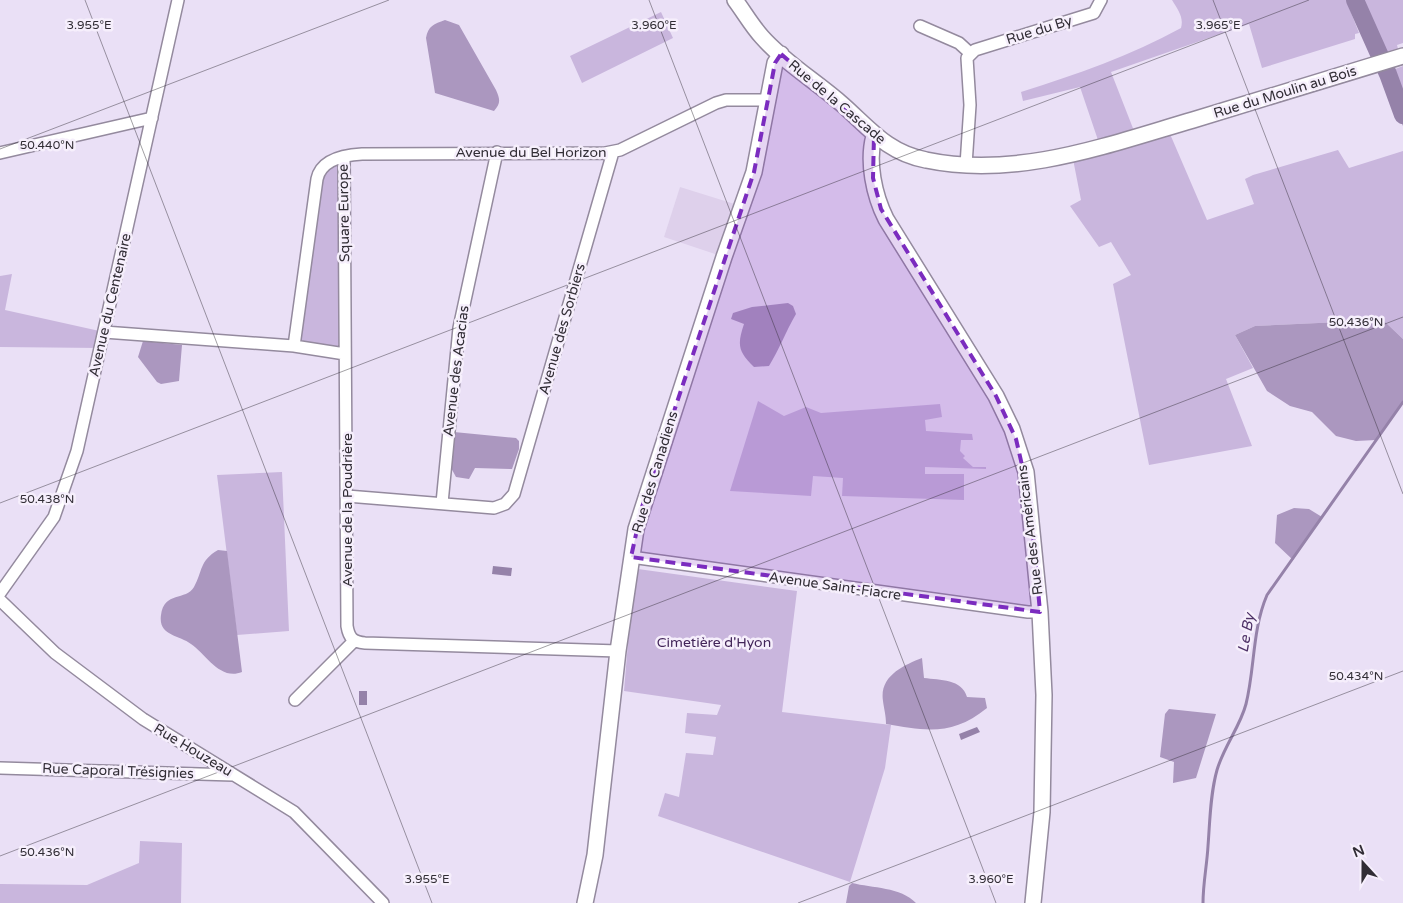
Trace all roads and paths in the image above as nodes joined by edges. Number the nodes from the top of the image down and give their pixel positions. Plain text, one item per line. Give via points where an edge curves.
1 (178, 0) edge
2 (735, 0) edge
3 (1101, 0) edge
4 (920, 25) dead end
5 (781, 54) junction
6 (971, 54) junction
7 (1396, 59) edge
8 (767, 100) junction
9 (152, 118) junction
10 (1167, 127) joint
11 (874, 136) junction
12 (497, 152) junction
13 (613, 152) junction
14 (0, 153) edge
15 (344, 157) junction
16 (966, 165) junction
17 (104, 332) junction
18 (294, 346) junction
19 (345, 354) junction
20 (347, 496) junction
21 (442, 503) junction
22 (631, 556) junction
23 (0, 593) edge
24 (0, 600) edge
25 (1040, 612) junction
26 (354, 641) junction
27 (618, 651) junction
28 (295, 700) dead end
29 (0, 768) edge
30 (236, 775) junction
31 (383, 903) edge
32 (585, 903) edge
33 (1033, 903) edge

1 - 9 street, Avenue du Centenaire
2 - 5 street, Rue de la Cascade via 762,37
3 - 6 street, Rue du By via 1094,13 1010,38
4 - 6 street via 959,43
5 - 8 street, Rue des Canadiens via 774,63
5 - 11 street, Rue de la Cascade
6 - 16 street via 966,64 970,104
7 - 10 street, Rue du Moulin au Bois
8 - 13 street, Avenue du Bel Horizon via 716,103
8 - 22 street, Rue des Canadiens via 754,172 642,507
9 - 14 street
9 - 17 street, Avenue du Centenaire
10 - 16 street, Rue de la Cascade via 1055,158 1006,165
11 - 16 street, Rue de la Cascade via 900,152 925,160
11 - 25 street, Rue des Américains via 874,178 881,209 996,396 1016,439 1030,500
12 - 13 street, Avenue du Bel Horizon
12 - 15 street, Avenue du Bel Horizon
12 - 21 street, Avenue des Acacias via 459,328
13 - 21 street, Avenue des Sorbiers via 514,494 505,504 494,508
15 - 18 street, Square Europe via 324,165 318,174
15 - 19 street, Square Europe
17 - 18 street
17 - 23 street, Avenue du Centenaire via 77,451 61,501 54,517
18 - 19 street
19 - 20 street, Avenue de la Poudrière
20 - 21 street
20 - 26 street, Avenue de la Poudrière via 347,626
22 - 25 street, Avenue Saint-Fiacre via 999,609
22 - 27 street, Rue des Canadiens
24 - 30 street, Rue Houzeau via 36,636 143,719
25 - 33 street, Rue des Américains via 1044,770
26 - 27 street
26 - 28 street
27 - 32 street, Rue des Canadiens via 597,846
29 - 30 street, Rue Caporal Trésignies
30 - 31 street, Rue Houzeau via 294,812

